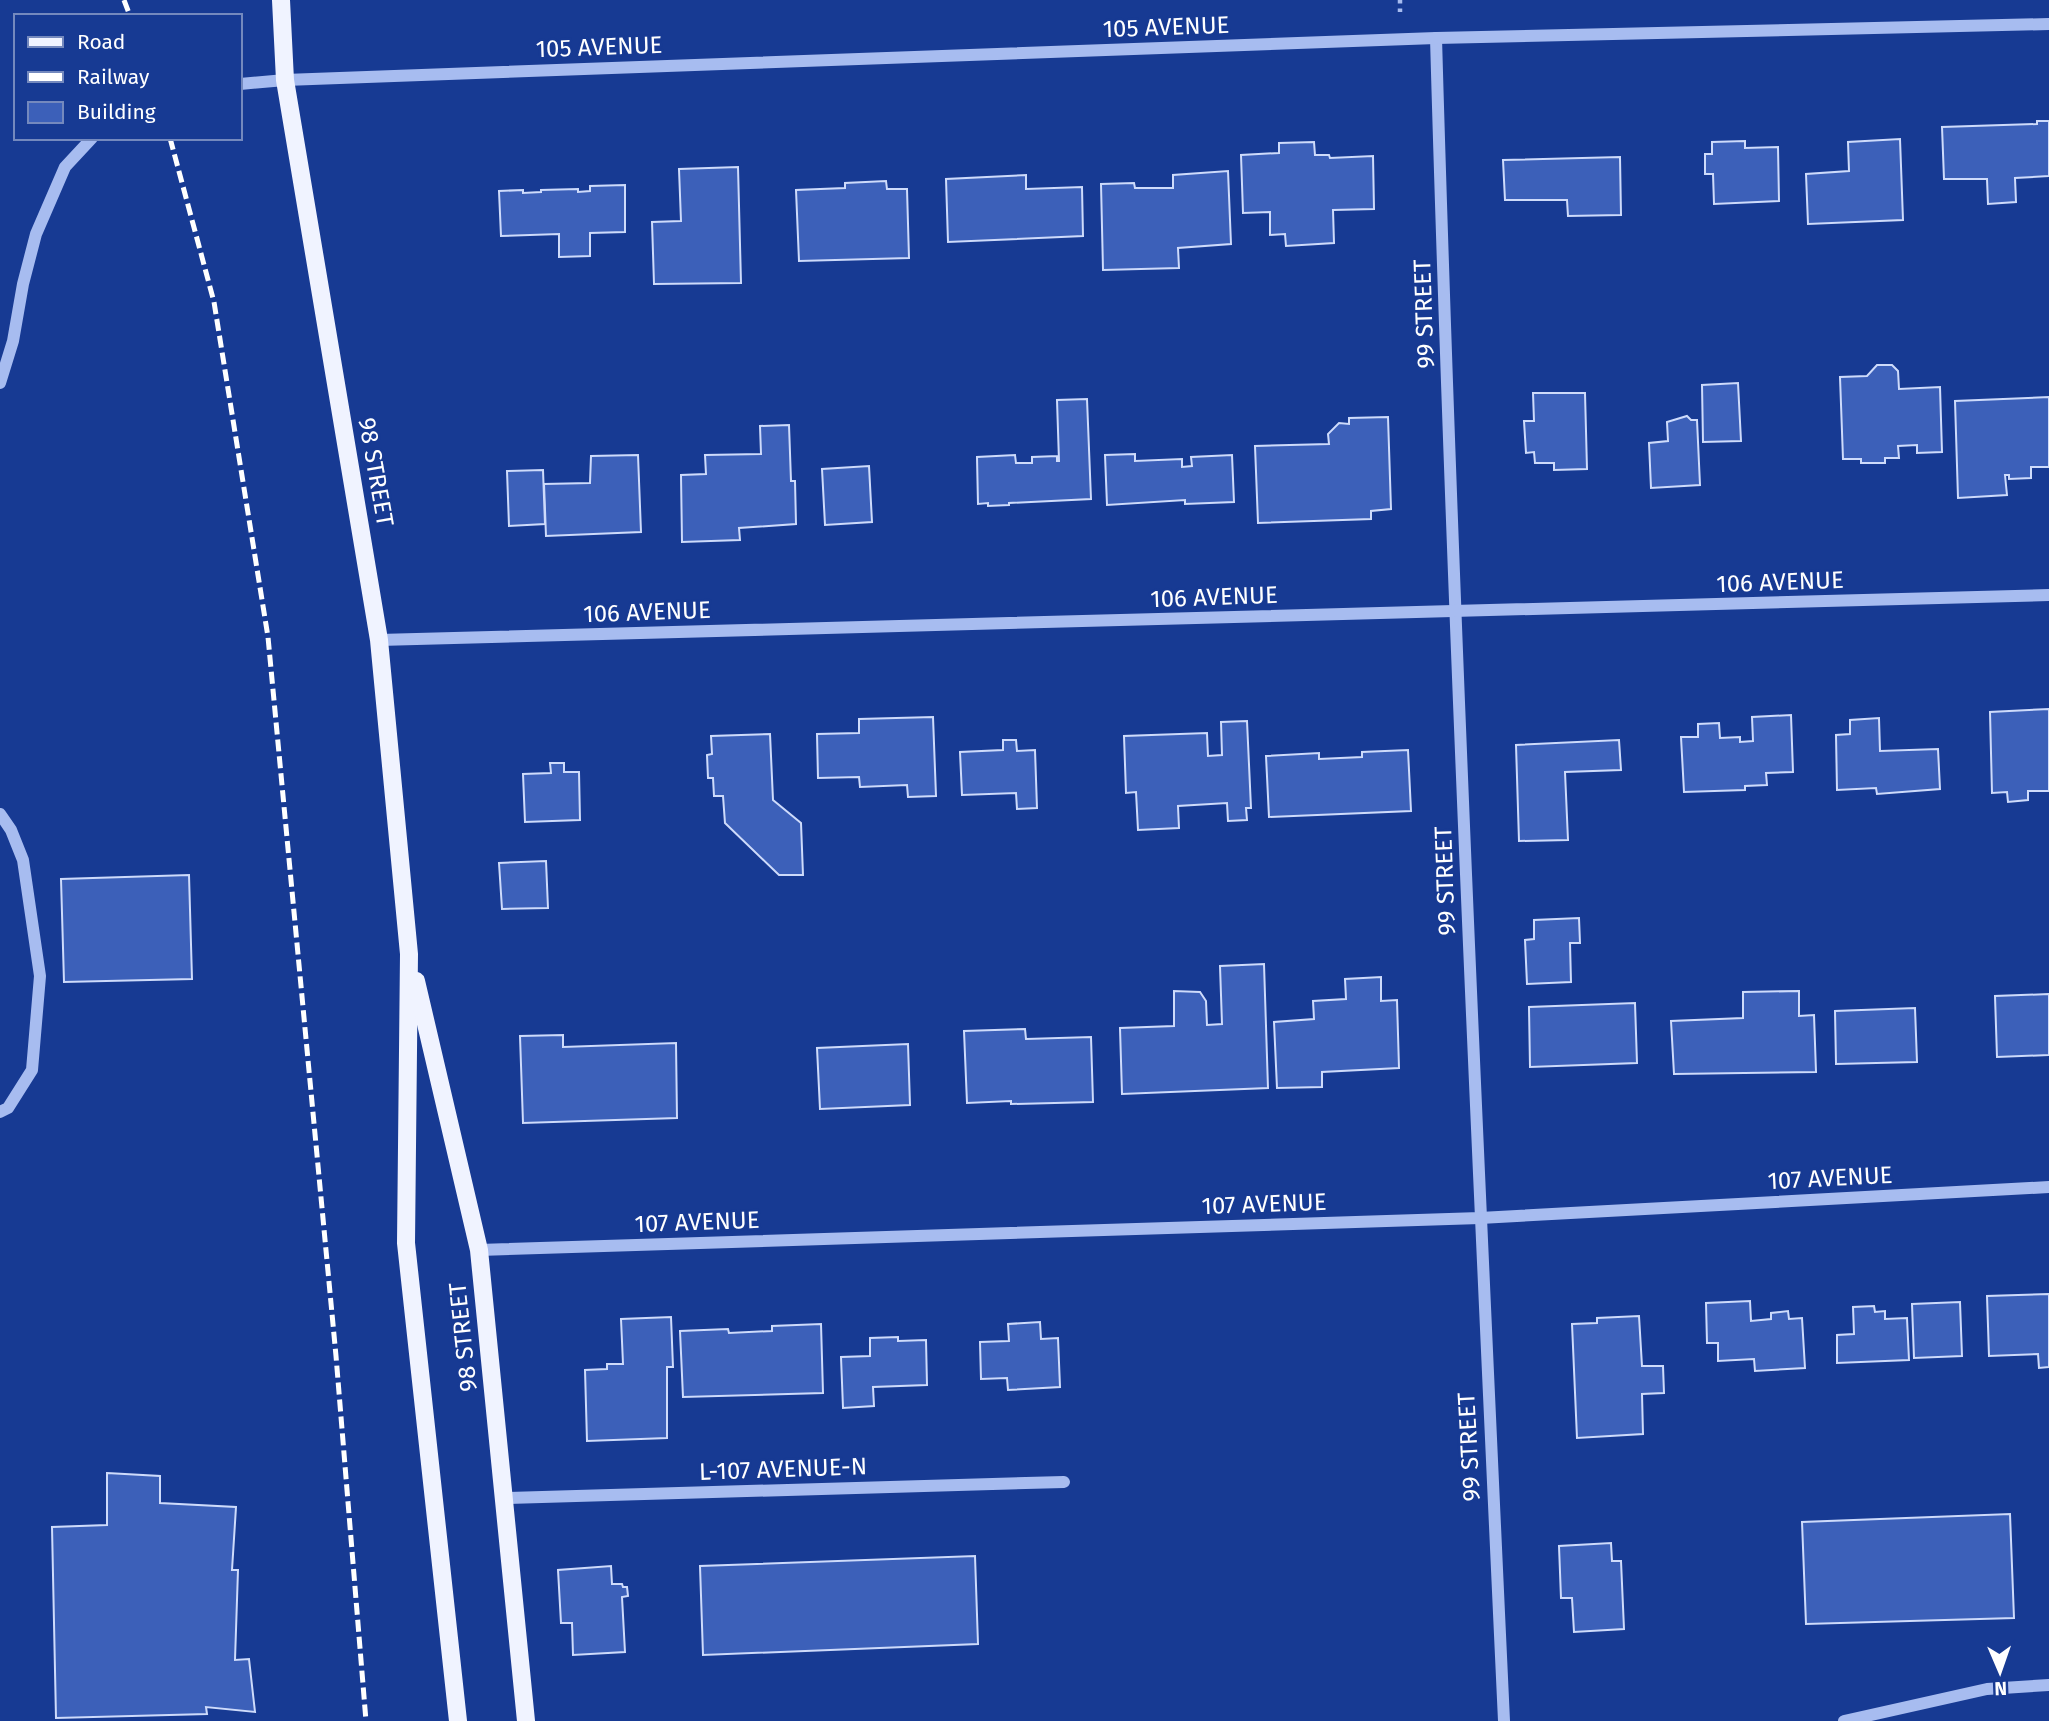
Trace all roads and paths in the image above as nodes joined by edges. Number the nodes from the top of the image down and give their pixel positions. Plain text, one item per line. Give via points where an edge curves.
1 (281, 0) edge
2 (2049, 24) edge
3 (1436, 38) junction
4 (285, 80) junction
5 (242, 84) edge
6 (90, 140) edge
7 (0, 383) edge
8 (2049, 596) edge
9 (1454, 611) junction
10 (379, 640) junction
11 (0, 814) edge
12 (5, 830) edge
13 (409, 954) junction
14 (0, 1112) edge
15 (2049, 1187) edge
16 (1479, 1218) junction
17 (479, 1250) junction
18 (1064, 1482) dead end
19 (504, 1498) junction
20 (2049, 1685) edge
21 (458, 1721) edge
22 (526, 1721) edge
23 (1504, 1721) edge
24 (1844, 1721) edge

1 - 4 main road, 98 STREET
2 - 3 street, 105 AVENUE
3 - 4 street, 105 AVENUE
3 - 9 street, 99 STREET
4 - 5 street, 105 AVENUE
4 - 10 main road, 98 STREET
6 - 7 street via 65,167 36,234
8 - 9 street, 106 AVENUE
9 - 10 street, 106 AVENUE
9 - 16 street, 99 STREET
10 - 13 main road, 98 STREET
11 - 12 street
12 - 14 street via 23,860 40,976 32,1070 8,1108
13 - 17 main road, 98 STREET
13 - 21 main road, 98 STREET via 406,1243
15 - 16 street, 107 AVENUE
16 - 17 street, 107 AVENUE
16 - 23 street, 99 STREET
17 - 19 main road, 98 STREET
18 - 19 street, L-107 AVENUE-N
19 - 22 main road, 98 STREET
20 - 24 street via 1987,1689

